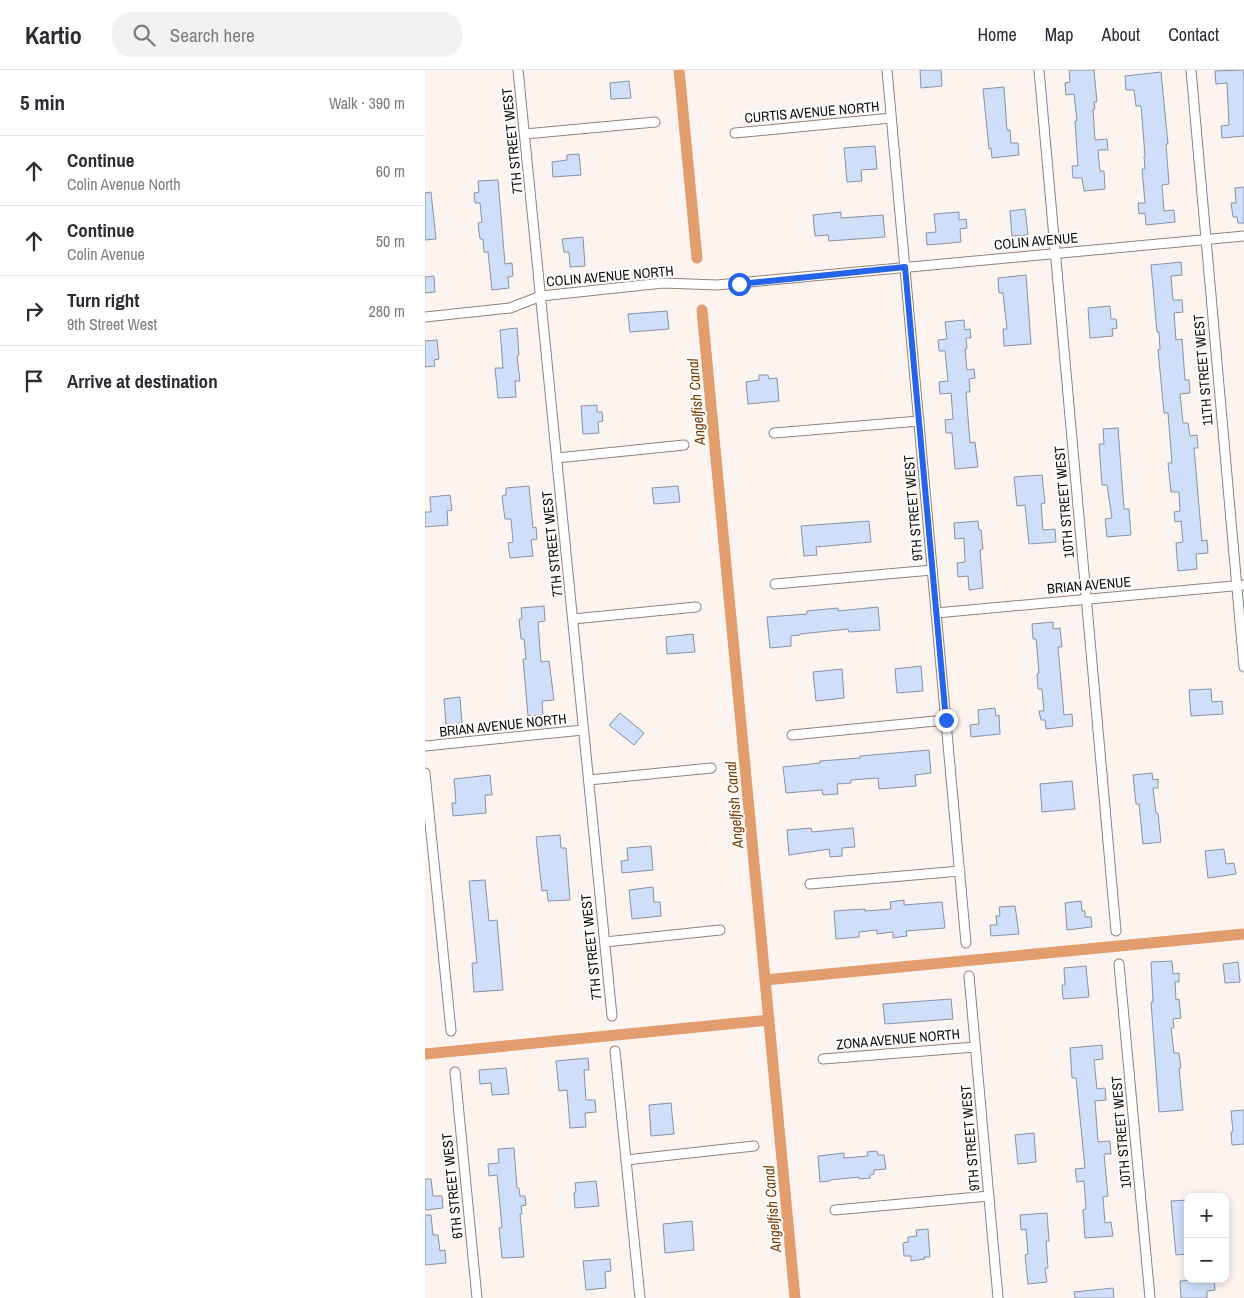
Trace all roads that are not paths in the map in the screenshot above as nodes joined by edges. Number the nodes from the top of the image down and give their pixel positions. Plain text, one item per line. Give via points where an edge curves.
1 (518, 70) edge
2 (887, 70) edge
3 (1039, 70) edge
4 (1191, 70) edge
5 (891, 118) junction
6 (655, 122) dead end
7 (735, 133) dead end
8 (525, 134) junction
9 (1244, 236) edge
10 (1206, 240) junction
11 (1056, 253) junction
12 (905, 267) junction
13 (830, 275) joint
14 (541, 296) junction
15 (425, 317) edge
16 (919, 421) junction
17 (774, 434) dead end
18 (684, 445) dead end
19 (557, 458) junction
20 (932, 570) junction
21 (775, 584) dead end
22 (1240, 585) edge
23 (1086, 599) junction
24 (696, 607) dead end
25 (936, 612) junction
26 (573, 619) junction
27 (1244, 667) edge
28 (946, 720) junction
29 (583, 730) junction
30 (792, 735) dead end
31 (425, 746) edge
32 (711, 768) dead end
33 (425, 773) edge
34 (589, 780) junction
35 (960, 871) junction
36 (810, 884) dead end
37 (720, 930) dead end
38 (1116, 931) dead end
39 (605, 942) junction
40 (966, 943) dead end
41 (1119, 964) dead end
42 (969, 976) dead end
43 (612, 1016) dead end
44 (451, 1031) dead end
45 (975, 1047) junction
46 (615, 1051) dead end
47 (823, 1059) dead end
48 (455, 1072) dead end
49 (754, 1146) dead end
50 (627, 1160) junction
51 (989, 1196) junction
52 (835, 1210) dead end
53 (477, 1298) edge
54 (640, 1298) edge
55 (998, 1298) edge
56 (1150, 1298) edge

1 - 8 street, 7TH STREET WEST
2 - 5 street, 9TH STREET WEST
3 - 11 street, 10TH STREET WEST
4 - 10 street, 11TH STREET WEST
5 - 7 street, CURTIS AVENUE NORTH
5 - 12 street, 9TH STREET WEST
6 - 8 street
8 - 14 street, 7TH STREET WEST
9 - 10 street, COLIN AVENUE
10 - 11 street, COLIN AVENUE
10 - 22 street, 11TH STREET WEST
11 - 12 street, COLIN AVENUE
11 - 23 street, 10TH STREET WEST
12 - 13 street, COLIN AVENUE
12 - 16 street, 9TH STREET WEST
13 - 14 street, COLIN AVENUE NORTH via 717,285 663,283
14 - 15 street, COLIN AVENUE NORTH via 510,308
14 - 19 street, 7TH STREET WEST
16 - 17 street
16 - 20 street, 9TH STREET WEST
18 - 19 street
19 - 26 street, 7TH STREET WEST
20 - 21 street
20 - 25 street, 9TH STREET WEST
22 - 23 street, BRIAN AVENUE
22 - 27 street, 11TH STREET WEST
23 - 25 street, BRIAN AVENUE
23 - 38 street, 10TH STREET WEST
24 - 26 street
25 - 28 street, 9TH STREET WEST
26 - 29 street, 7TH STREET WEST
28 - 30 street
28 - 35 street, 9TH STREET WEST
29 - 31 street, BRIAN AVENUE NORTH
29 - 34 street, 7TH STREET WEST
32 - 34 street
33 - 44 street
34 - 39 street, 7TH STREET WEST
35 - 36 street
35 - 40 street, 9TH STREET WEST
37 - 39 street
39 - 43 street, 7TH STREET WEST
41 - 56 street, 10TH STREET WEST
42 - 45 street, 9TH STREET WEST
45 - 47 street, ZONA AVENUE NORTH
45 - 51 street, 9TH STREET WEST
46 - 50 street
48 - 53 street, 6TH STREET WEST
49 - 50 street
50 - 54 street
51 - 52 street
51 - 55 street, 9TH STREET WEST

